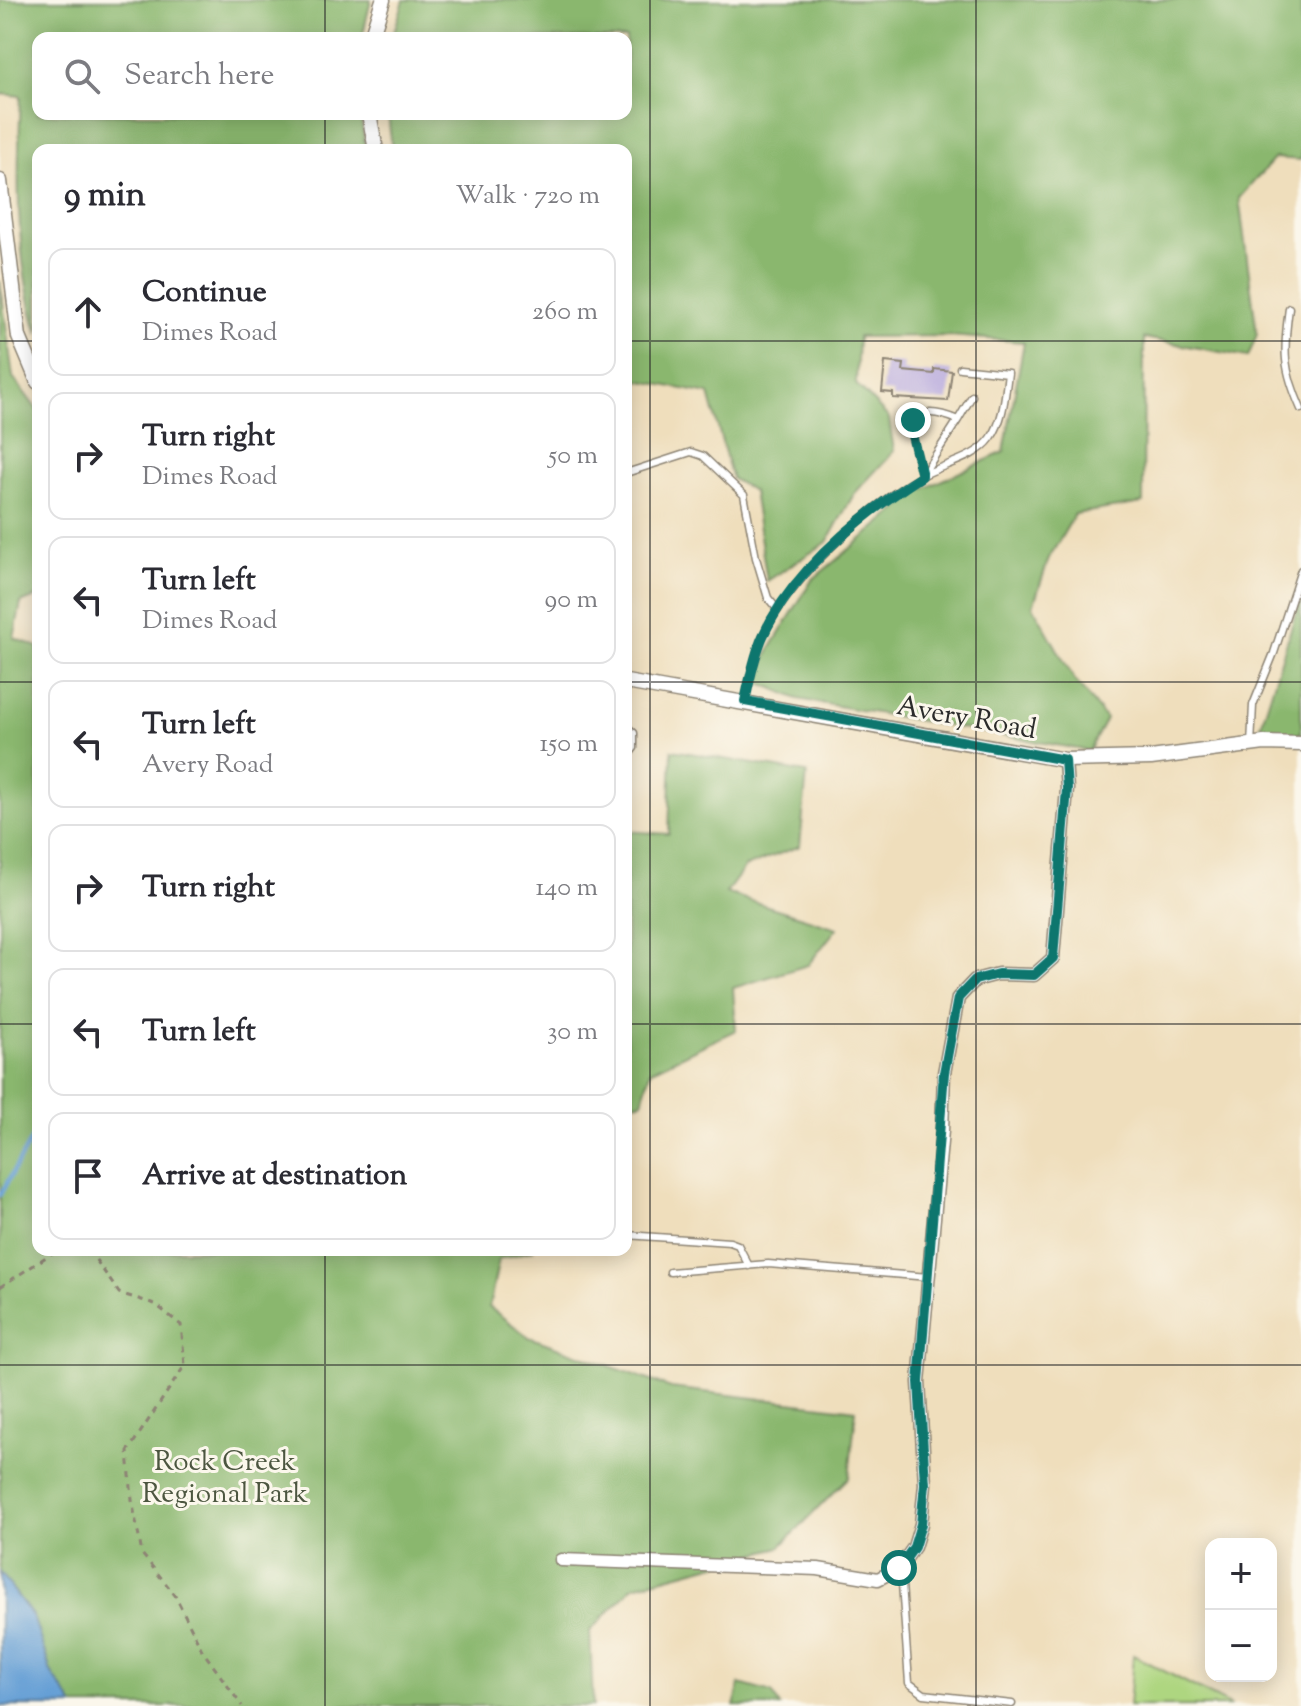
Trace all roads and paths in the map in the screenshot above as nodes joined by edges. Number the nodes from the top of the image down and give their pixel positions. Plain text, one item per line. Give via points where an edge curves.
1 (383, 0) edge
2 (373, 32) edge
3 (370, 120) edge
4 (375, 144) edge
5 (0, 181) edge
6 (1289, 308) dead end
7 (32, 368) edge
8 (960, 368) dead end
9 (972, 396) dead end
10 (1301, 409) edge
11 (958, 420) junction
12 (632, 471) edge
13 (922, 476) junction
14 (1301, 570) edge
15 (778, 610) junction
16 (632, 683) edge
17 (745, 701) junction
18 (632, 731) edge
19 (1301, 744) edge
20 (1251, 745) junction
21 (632, 750) edge
22 (1065, 760) junction
23 (632, 1235) edge
24 (48, 1256) edge
25 (93, 1256) edge
26 (749, 1266) junction
27 (670, 1272) dead end
28 (929, 1277) junction
29 (0, 1287) edge
30 (561, 1560) dead end
31 (901, 1565) junction
32 (1012, 1704) dead end
33 (242, 1706) edge

1 - 2 street
3 - 4 street
5 - 7 street via 19,337
6 - 10 lane via 1282,356
8 - 13 lane via 1008,373 1004,409 983,447
9 - 11 lane
11 - 13 lane
11 - 13 lane via 925,413 913,420 910,427
12 - 15 lane via 691,452 703,456 744,495 764,585
13 - 15 lane via 891,496 818,561
14 - 20 lane via 1253,705
15 - 17 lane via 759,647
16 - 17 street, Avery Road
17 - 22 street, Avery Road
18 - 21 lane
19 - 20 street, Avery Road
20 - 22 street, Avery Road via 1151,758
22 - 28 street via 1053,958 1034,975 998,974 975,980 958,998 944,1073
23 - 26 lane via 730,1242 738,1245
24 - 29 path
25 - 33 path via 119,1293 155,1304 181,1325 185,1365 128,1451 132,1500 142,1554 175,1595 202,1650
26 - 27 lane
26 - 28 lane
28 - 31 street via 919,1382 925,1484 918,1535
30 - 31 street via 818,1569 878,1579
31 - 32 lane via 909,1683 924,1694

